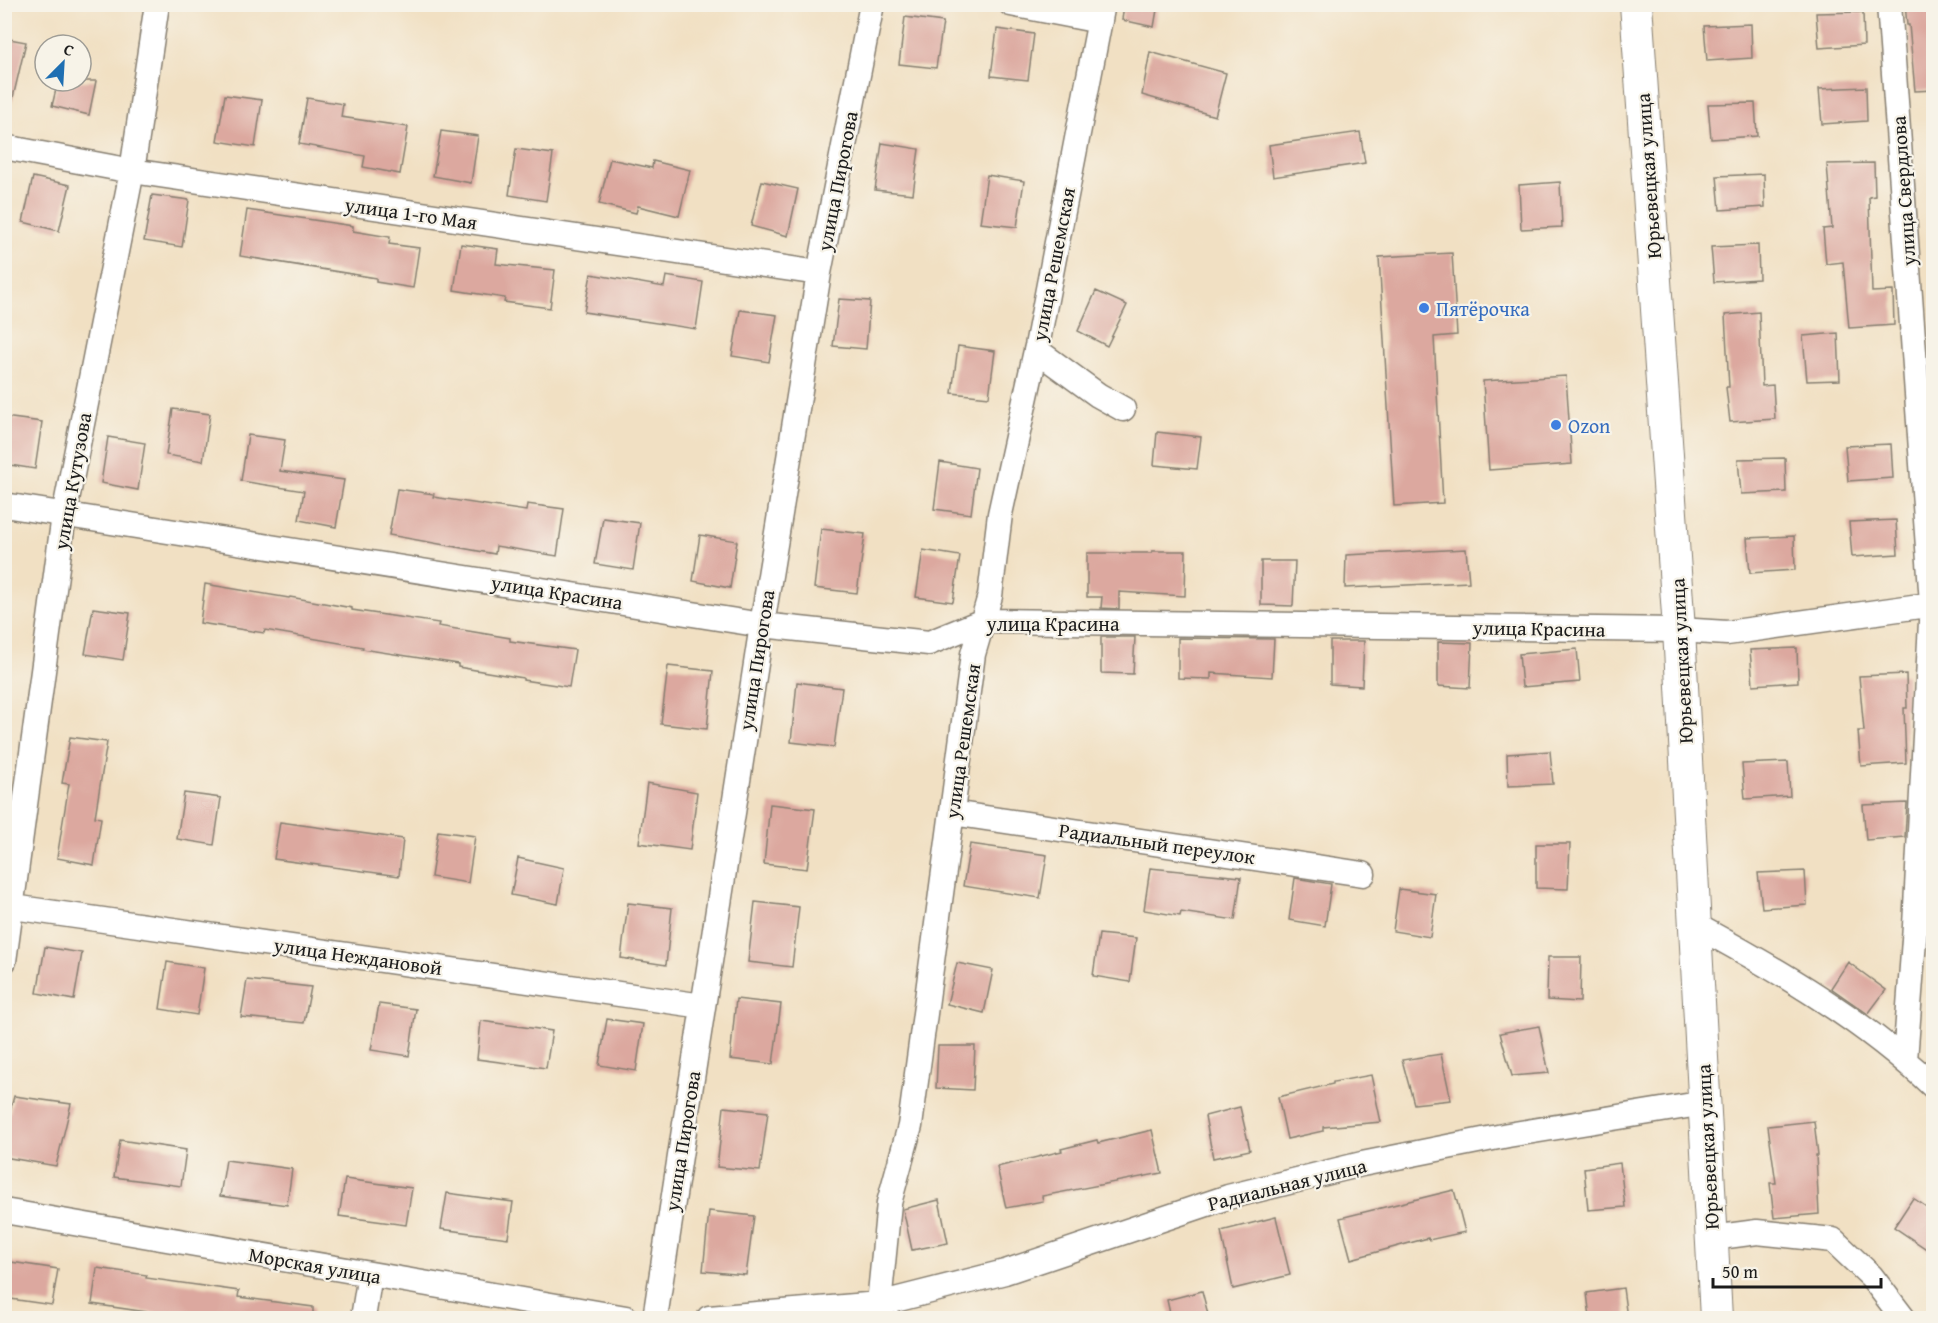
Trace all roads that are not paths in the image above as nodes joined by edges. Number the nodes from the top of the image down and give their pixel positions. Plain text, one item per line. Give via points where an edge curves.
1 (157, 4) edge
2 (872, 4) edge
3 (1011, 4) edge
4 (1636, 4) edge
5 (1889, 4) edge
6 (1101, 13) edge
7 (4, 147) edge
8 (132, 171) junction
9 (819, 273) junction
10 (1036, 350) junction
11 (1123, 409) dead end
12 (4, 505) edge
13 (64, 515) junction
14 (1933, 604) edge
15 (983, 621) junction
16 (762, 624) junction
17 (1679, 630) junction
18 (952, 813) junction
19 (1363, 874) dead end
20 (13, 907) junction
21 (1695, 925) junction
22 (1924, 925) edge
23 (4, 961) edge
24 (703, 1006) junction
25 (1905, 1060) junction
26 (1934, 1087) edge
27 (1705, 1103) junction
28 (4, 1211) edge
29 (1712, 1238) junction
30 (370, 1275) junction
31 (882, 1311) edge
32 (363, 1318) edge
33 (626, 1318) edge
34 (655, 1318) edge
35 (709, 1318) edge
36 (1716, 1318) edge
37 (1903, 1318) edge

1 - 8 street, улица Кутузова
2 - 9 street, улица Пирогова
3 - 6 street
4 - 17 main road, Юрьевецкая улица
5 - 14 street, улица Свердлова
6 - 10 street, улица Решемская
7 - 8 street, улица 1-го Мая
8 - 9 street, улица 1-го Мая
8 - 13 street, улица Кутузова
9 - 16 street, улица Пирогова
10 - 11 street
10 - 15 street, улица Решемская via 1000,514
12 - 13 street, улица Красина
13 - 16 street, улица Красина
13 - 20 street, улица Кутузова
14 - 17 street, улица Красина via 1727,633
14 - 22 street, улица Свердлова
15 - 16 street, улица Красина via 929,643
15 - 17 street, улица Красина
15 - 18 street, улица Решемская via 973,654
16 - 24 street, улица Пирогова
17 - 21 main road, Юрьевецкая улица
18 - 19 street, Радиальный переулок
18 - 31 street, улица Решемская via 910,1126 889,1203
20 - 23 street, улица Кутузова
20 - 24 street, улица Неждановой
21 - 25 street via 1774,968
21 - 27 main road, Юрьевецкая улица
22 - 25 street, улица Свердлова
24 - 34 street, улица Пирогова
25 - 26 street
27 - 29 main road, Юрьевецкая улица
27 - 31 street, Радиальная улица via 1508,1135 1362,1164 1228,1197
28 - 30 street, Морская улица
29 - 36 main road, Юрьевецкая улица
29 - 37 street via 1757,1232 1833,1240 1872,1276
30 - 32 street
30 - 33 street, Морская улица
31 - 35 street

